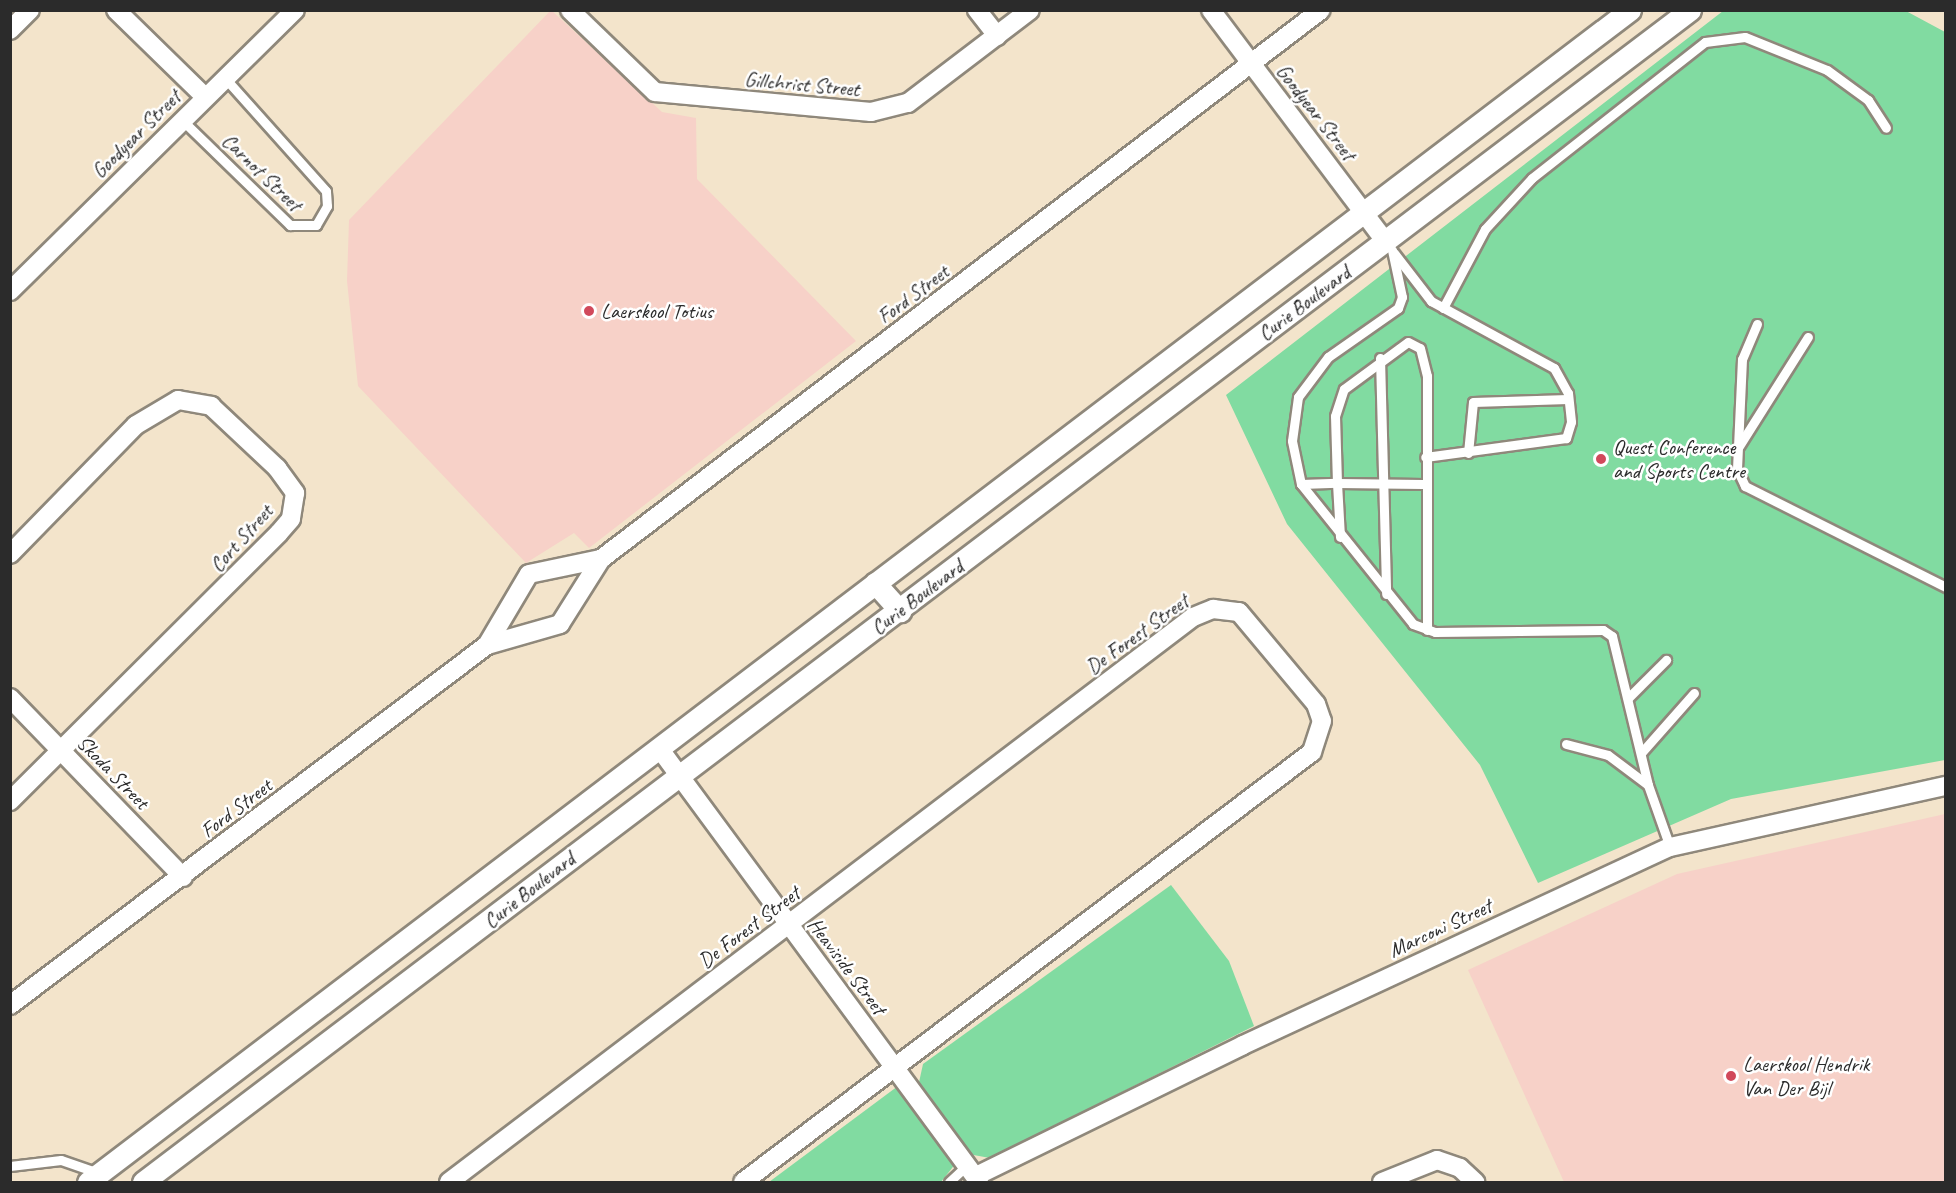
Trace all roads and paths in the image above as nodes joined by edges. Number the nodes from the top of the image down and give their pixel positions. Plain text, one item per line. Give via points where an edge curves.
1 (30, 10) edge
2 (116, 10) edge
3 (295, 10) edge
4 (570, 10) edge
5 (977, 10) edge
6 (1030, 10) edge
7 (1211, 10) edge
8 (1321, 10) edge
9 (1630, 10) edge
10 (1690, 10) edge
11 (10, 30) edge
12 (997, 36) junction
13 (1251, 64) junction
14 (226, 79) junction
15 (205, 97) junction
16 (182, 120) junction
17 (1886, 128) dead end
18 (1365, 212) junction
19 (1389, 246) junction
20 (10, 291) edge
21 (1443, 308) junction
22 (1757, 324) dead end
23 (1808, 337) dead end
24 (1197, 339) junction
25 (1380, 358) junction
26 (1220, 366) junction
27 (1568, 399) junction
28 (1738, 448) junction
29 (1468, 453) junction
30 (1425, 457) junction
31 (1337, 483) junction
32 (1301, 484) junction
33 (1385, 484) junction
34 (1424, 484) junction
35 (1340, 537) junction
36 (10, 554) edge
37 (601, 559) junction
38 (875, 584) junction
39 (1946, 587) edge
40 (1386, 594) junction
41 (900, 611) junction
42 (1426, 630) junction
43 (487, 645) junction
44 (1666, 660) dead end
45 (1694, 693) dead end
46 (10, 698) edge
47 (1628, 698) junction
48 (1566, 744) dead end
49 (659, 748) junction
50 (63, 752) junction
51 (1641, 753) junction
52 (679, 775) junction
53 (1648, 785) junction
54 (1946, 786) edge
55 (10, 801) edge
56 (1670, 847) junction
57 (183, 877) junction
58 (429, 924) junction
59 (788, 926) junction
60 (449, 951) junction
61 (10, 1005) edge
62 (895, 1066) junction
63 (231, 1076) junction
64 (251, 1102) junction
65 (10, 1166) edge
66 (974, 1174) edge
67 (94, 1179) edge
68 (143, 1182) edge
69 (449, 1182) edge
70 (743, 1182) edge
71 (949, 1182) edge
72 (1382, 1182) edge
73 (1475, 1182) edge

1 - 11 street
2 - 15 street
3 - 14 street, Goodyear Street
4 - 12 street, Gillchrist Street via 656,92 848,112 900,107
5 - 12 street
6 - 12 street, Gillchrist Street
7 - 13 street, Goodyear Street
8 - 13 street, Ford Street
9 - 18 street, Curie Boulevard
10 - 19 street, Curie Boulevard
13 - 18 street, Goodyear Street
13 - 37 street, Ford Street
14 - 15 street, Goodyear Street
14 - 16 lane, Carnot Street via 326,191 327,206 316,225 290,225
15 - 16 street, Goodyear Street
16 - 20 street, Goodyear Street
17 - 21 lane via 1868,99 1827,70 1745,37 1705,42 1532,178 1485,229
18 - 19 street, Goodyear Street
18 - 24 street, Curie Boulevard
19 - 21 lane via 1426,297
19 - 26 street, Curie Boulevard
19 - 32 lane via 1402,297 1398,308 1328,357 1298,397 1292,441
21 - 27 lane via 1554,368 1565,380
22 - 28 lane via 1742,359
23 - 28 lane
24 - 26 street
24 - 38 street, Curie Boulevard
25 - 30 lane via 1408,342 1424,355
25 - 31 lane via 1350,381 1340,399 1335,416
25 - 33 lane
26 - 41 street, Curie Boulevard
27 - 29 lane via 1566,438
27 - 29 lane via 1473,402
28 - 39 lane via 1740,479 1753,494
29 - 30 lane
30 - 34 lane
31 - 32 lane
31 - 33 lane
31 - 35 lane
32 - 35 lane
33 - 34 lane
33 - 40 lane
34 - 42 lane
35 - 40 lane
36 - 50 street, Cort Street via 136,425 178,400 211,406 276,468 295,493 291,519 279,533
37 - 43 street, Ford Street via 560,624
37 - 43 street, Ford Street via 529,574
38 - 41 street
38 - 49 street, Curie Boulevard
40 - 42 lane via 1403,615
41 - 52 street, Curie Boulevard
42 - 47 lane via 1608,632
43 - 57 street, Ford Street
44 - 47 lane
45 - 51 lane
46 - 50 street, Skoda Street
47 - 51 lane
48 - 53 lane via 1608,755
49 - 52 street, Heaviside Street
49 - 58 street, Curie Boulevard
50 - 55 street, Cort Street
50 - 57 street, Skoda Street
51 - 53 lane
52 - 59 street, Heaviside Street
52 - 60 street, Curie Boulevard
53 - 56 lane
54 - 56 street, Marconi Street
56 - 66 street, Marconi Street
57 - 61 street, Ford Street
58 - 60 street
58 - 63 street, Curie Boulevard
59 - 62 street, Heaviside Street
59 - 62 street, De Forest Street via 1204,612 1239,612 1316,704 1320,732 1305,760
59 - 69 street, De Forest Street
60 - 64 street, Curie Boulevard
62 - 66 street, Heaviside Street
62 - 70 street, De Forest Street
63 - 64 street
63 - 67 street, Curie Boulevard
64 - 68 street, Curie Boulevard
65 - 67 lane via 61,1160
66 - 71 lane
72 - 73 street via 1437,1160 1460,1168

